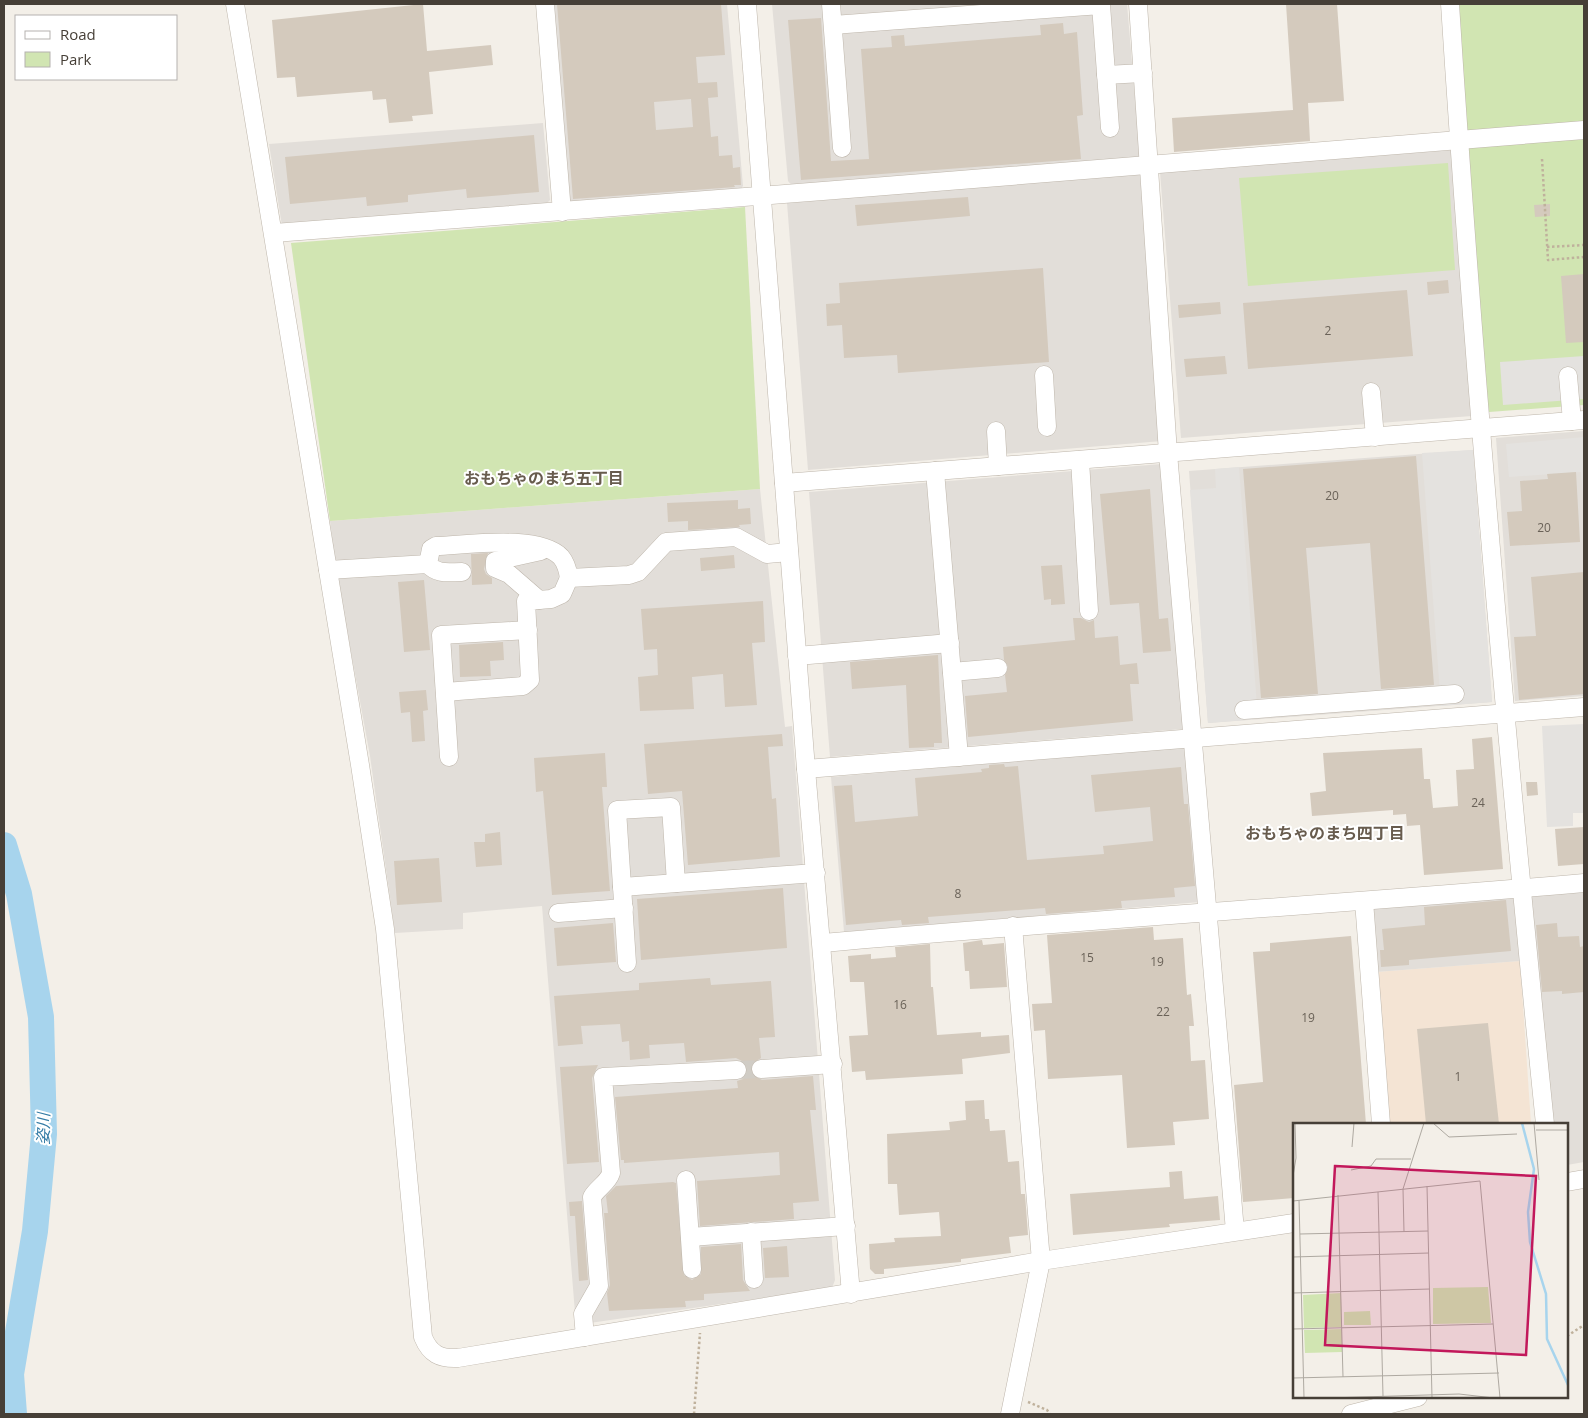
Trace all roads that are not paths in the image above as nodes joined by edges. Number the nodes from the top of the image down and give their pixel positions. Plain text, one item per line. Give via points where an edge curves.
1 (235, 4) edge
2 (545, 4) edge
3 (747, 4) edge
4 (831, 4) edge
5 (1138, 4) edge
6 (1450, 4) edge
7 (833, 25) junction
8 (1142, 73) junction
9 (1106, 75) junction
10 (1110, 128) dead end
11 (1584, 130) edge
12 (1459, 140) junction
13 (842, 148) dead end
14 (1149, 163) junction
15 (762, 197) junction
16 (562, 212) junction
17 (274, 233) junction
18 (1044, 375) dead end
19 (1568, 376) dead end
20 (1371, 392) dead end
21 (1581, 422) edge
22 (1047, 427) dead end
23 (1482, 429) junction
24 (996, 431) dead end
25 (1375, 437) junction
26 (1168, 452) junction
27 (1080, 460) junction
28 (998, 466) junction
29 (936, 471) junction
30 (784, 483) junction
31 (548, 549) junction
32 (789, 552) junction
33 (428, 564) junction
34 (328, 570) junction
35 (462, 572) dead end
36 (569, 578) junction
37 (539, 600) junction
38 (1089, 611) dead end
39 (528, 630) junction
40 (950, 643) junction
41 (797, 656) junction
42 (998, 668) dead end
43 (952, 672) junction
44 (445, 692) junction
45 (1456, 694) dead end
46 (1584, 707) edge
47 (1244, 710) dead end
48 (1505, 713) junction
49 (1192, 737) junction
50 (449, 757) dead end
51 (959, 757) junction
52 (806, 769) junction
53 (816, 873) junction
54 (676, 883) junction
55 (1584, 883) edge
56 (622, 887) junction
57 (1521, 888) junction
58 (1364, 901) junction
59 (624, 908) junction
60 (558, 912) dead end
61 (1207, 912) junction
62 (1012, 926) junction
63 (823, 943) junction
64 (628, 963) dead end
65 (833, 1064) junction
66 (762, 1069) tunnel mouth
67 (737, 1070) tunnel mouth
68 (1381, 1123) edge
69 (1545, 1123) edge
70 (1584, 1179) edge
71 (686, 1180) dead end
72 (1568, 1182) edge
73 (1293, 1223) edge
74 (846, 1226) junction
75 (1235, 1231) junction
76 (751, 1232) junction
77 (690, 1236) junction
78 (1041, 1261) junction
79 (692, 1269) dead end
80 (754, 1279) dead end
81 (851, 1294) junction
82 (586, 1337) junction
83 (1414, 1398) edge
84 (1010, 1414) edge
85 (1351, 1414) edge

1 - 17 street
2 - 16 street
3 - 15 street
4 - 7 street
5 - 8 street
6 - 12 street
7 - 9 street via 1100,5
7 - 13 street
8 - 9 street
8 - 14 street
9 - 10 street
11 - 12 street
12 - 14 street
12 - 23 street
14 - 15 street
14 - 26 street
15 - 16 street
15 - 30 street
16 - 17 street
17 - 34 street
18 - 22 street
19 - 21 street
20 - 25 street
21 - 23 street
23 - 25 street
23 - 48 street
24 - 28 street
25 - 26 street
26 - 27 street
26 - 49 street
27 - 28 street
27 - 38 street
28 - 29 street
29 - 30 street
29 - 40 street
30 - 32 street
31 - 33 street via 530,544 436,546
31 - 36 street via 560,556
31 - 37 street via 495,562 495,568 509,574
32 - 36 street via 767,554 736,537 666,542 638,572
32 - 41 street
33 - 34 street
33 - 35 street via 438,572
34 - 82 street via 384,929 423,1337 428,1348 446,1359
36 - 37 street via 562,594
37 - 39 street via 526,601
39 - 44 street via 528,683
39 - 44 street via 441,635
40 - 41 street
40 - 43 street
41 - 52 street
42 - 43 street
43 - 51 street
44 - 50 street
45 - 47 street
46 - 48 street
48 - 49 street
48 - 57 street
49 - 51 street
49 - 61 street
51 - 52 street
52 - 53 street
53 - 54 street
53 - 63 street
54 - 56 street
54 - 56 street via 671,807 617,810
55 - 57 street
56 - 59 street
57 - 58 street
57 - 69 street
58 - 61 street
58 - 68 street
59 - 60 street
59 - 64 street
61 - 62 street
61 - 75 street
62 - 63 street
62 - 78 street
63 - 65 street
65 - 66 street
65 - 74 street
67 - 82 street via 603,1077 611,1173 592,1197 599,1286 584,1314
70 - 72 street
71 - 77 street
73 - 75 street
74 - 76 street
74 - 81 street
75 - 78 street
76 - 77 street
76 - 80 street
77 - 79 street
78 - 81 street
78 - 84 street
81 - 82 street
83 - 85 street

